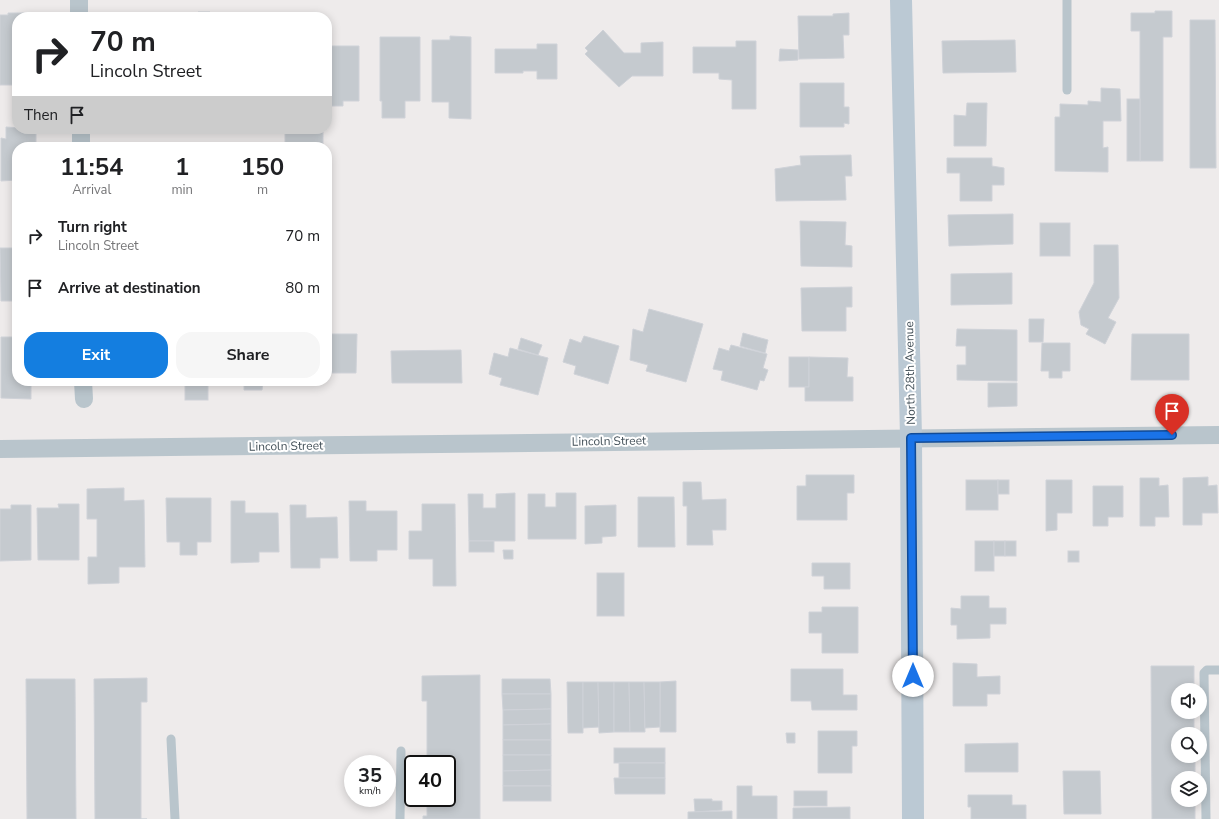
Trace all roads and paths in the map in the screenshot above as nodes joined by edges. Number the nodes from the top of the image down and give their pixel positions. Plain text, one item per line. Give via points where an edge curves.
1 (79, 0) edge
2 (901, 0) edge
3 (1067, 0) edge
4 (79, 12) edge
5 (1066, 90) dead end
6 (83, 386) edge
7 (84, 399) dead end
8 (1219, 435) edge
9 (911, 438) junction
10 (0, 449) edge
11 (1219, 670) edge
12 (171, 739) dead end
13 (401, 751) dead end
14 (175, 819) edge
15 (400, 819) edge
16 (914, 819) edge
17 (1206, 819) edge

1 - 4 street
2 - 9 street, North 28th Avenue
3 - 5 lane
6 - 7 street
8 - 9 street, Lincoln Street
9 - 10 street, Lincoln Street
9 - 16 street, North 28th Avenue
11 - 17 lane via 1207,670 1204,673
12 - 14 lane
13 - 15 lane

